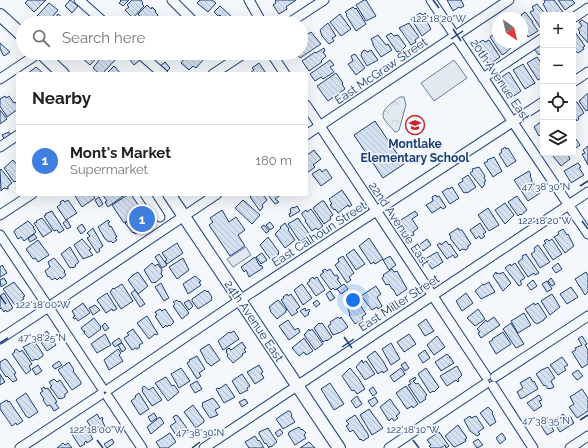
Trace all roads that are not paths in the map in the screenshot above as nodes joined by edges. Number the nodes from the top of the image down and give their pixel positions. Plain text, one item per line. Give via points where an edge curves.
1 (79, 0) edge
2 (172, 0) edge
3 (249, 0) edge
4 (324, 0) edge
5 (431, 0) edge
6 (509, 0) edge
7 (588, 8) edge
8 (0, 15) edge
9 (97, 16) edge
10 (188, 16) edge
11 (258, 16) edge
12 (300, 16) edge
13 (576, 16) edge
14 (16, 30) edge
15 (456, 36) junction
16 (540, 40) edge
17 (29, 60) edge
18 (48, 60) edge
19 (147, 60) edge
20 (234, 60) edge
21 (276, 60) edge
22 (61, 72) edge
23 (161, 72) edge
24 (216, 72) edge
25 (284, 72) edge
26 (588, 72) edge
27 (483, 78) junction
28 (0, 79) edge
29 (576, 80) edge
30 (540, 104) edge
31 (308, 108) edge
32 (513, 122) junction
33 (320, 126) junction
34 (308, 134) edge
35 (16, 136) edge
36 (0, 147) edge
37 (588, 192) edge
38 (29, 196) edge
39 (146, 196) edge
40 (170, 196) edge
41 (214, 196) edge
42 (569, 204) junction
43 (376, 211) junction
44 (1, 214) edge
45 (184, 216) junction
46 (160, 217) dead end
47 (588, 234) edge
48 (0, 236) edge
49 (433, 296) junction
50 (240, 300) junction
51 (48, 307) junction
52 (588, 316) edge
53 (0, 339) edge
54 (490, 381) junction
55 (297, 385) junction
56 (105, 392) junction
57 (588, 436) edge
58 (20, 448) edge
59 (142, 448) edge
60 (204, 448) edge
61 (339, 448) edge
62 (389, 448) edge
63 (533, 448) edge
64 (570, 448) edge

1 - 9 street
2 - 10 street
3 - 11 street
4 - 12 street
5 - 15 street, 20th Avenue East
6 - 15 street, East McGraw Street
7 - 13 street
8 - 14 main road
15 - 27 street, 20th Avenue East
15 - 33 street, East McGraw Street
16 - 27 street
17 - 28 street
18 - 22 main road
19 - 23 street
20 - 24 street
21 - 25 street
26 - 29 street
27 - 32 street, 20th Avenue East
30 - 32 street, East Calhoun Street
31 - 33 street, 22nd Avenue East
32 - 42 street, 20th Avenue East
32 - 43 street, East Calhoun Street
33 - 34 street, East McGraw Street
33 - 43 street, 22nd Avenue East
35 - 36 street
37 - 42 street, East Miller Street
38 - 44 street
39 - 46 street
40 - 45 main road, 24th Avenue East
41 - 45 street
42 - 47 street, 20th Avenue East
42 - 49 street, East Miller Street
43 - 49 street, 22nd Avenue East
43 - 50 street, East Calhoun Street
45 - 50 main road, 24th Avenue East
45 - 51 street
48 - 51 street
49 - 54 street, 22nd Avenue East
49 - 55 street, East Miller Street
50 - 55 main road, 24th Avenue East
50 - 56 street, East Calhoun Street
51 - 53 street
51 - 56 street
52 - 54 street
54 - 62 street
54 - 63 street, 22nd Avenue East
55 - 60 street, East Miller Street
55 - 61 main road, 24th Avenue East
56 - 58 street, East Calhoun Street
56 - 59 street
57 - 64 street

